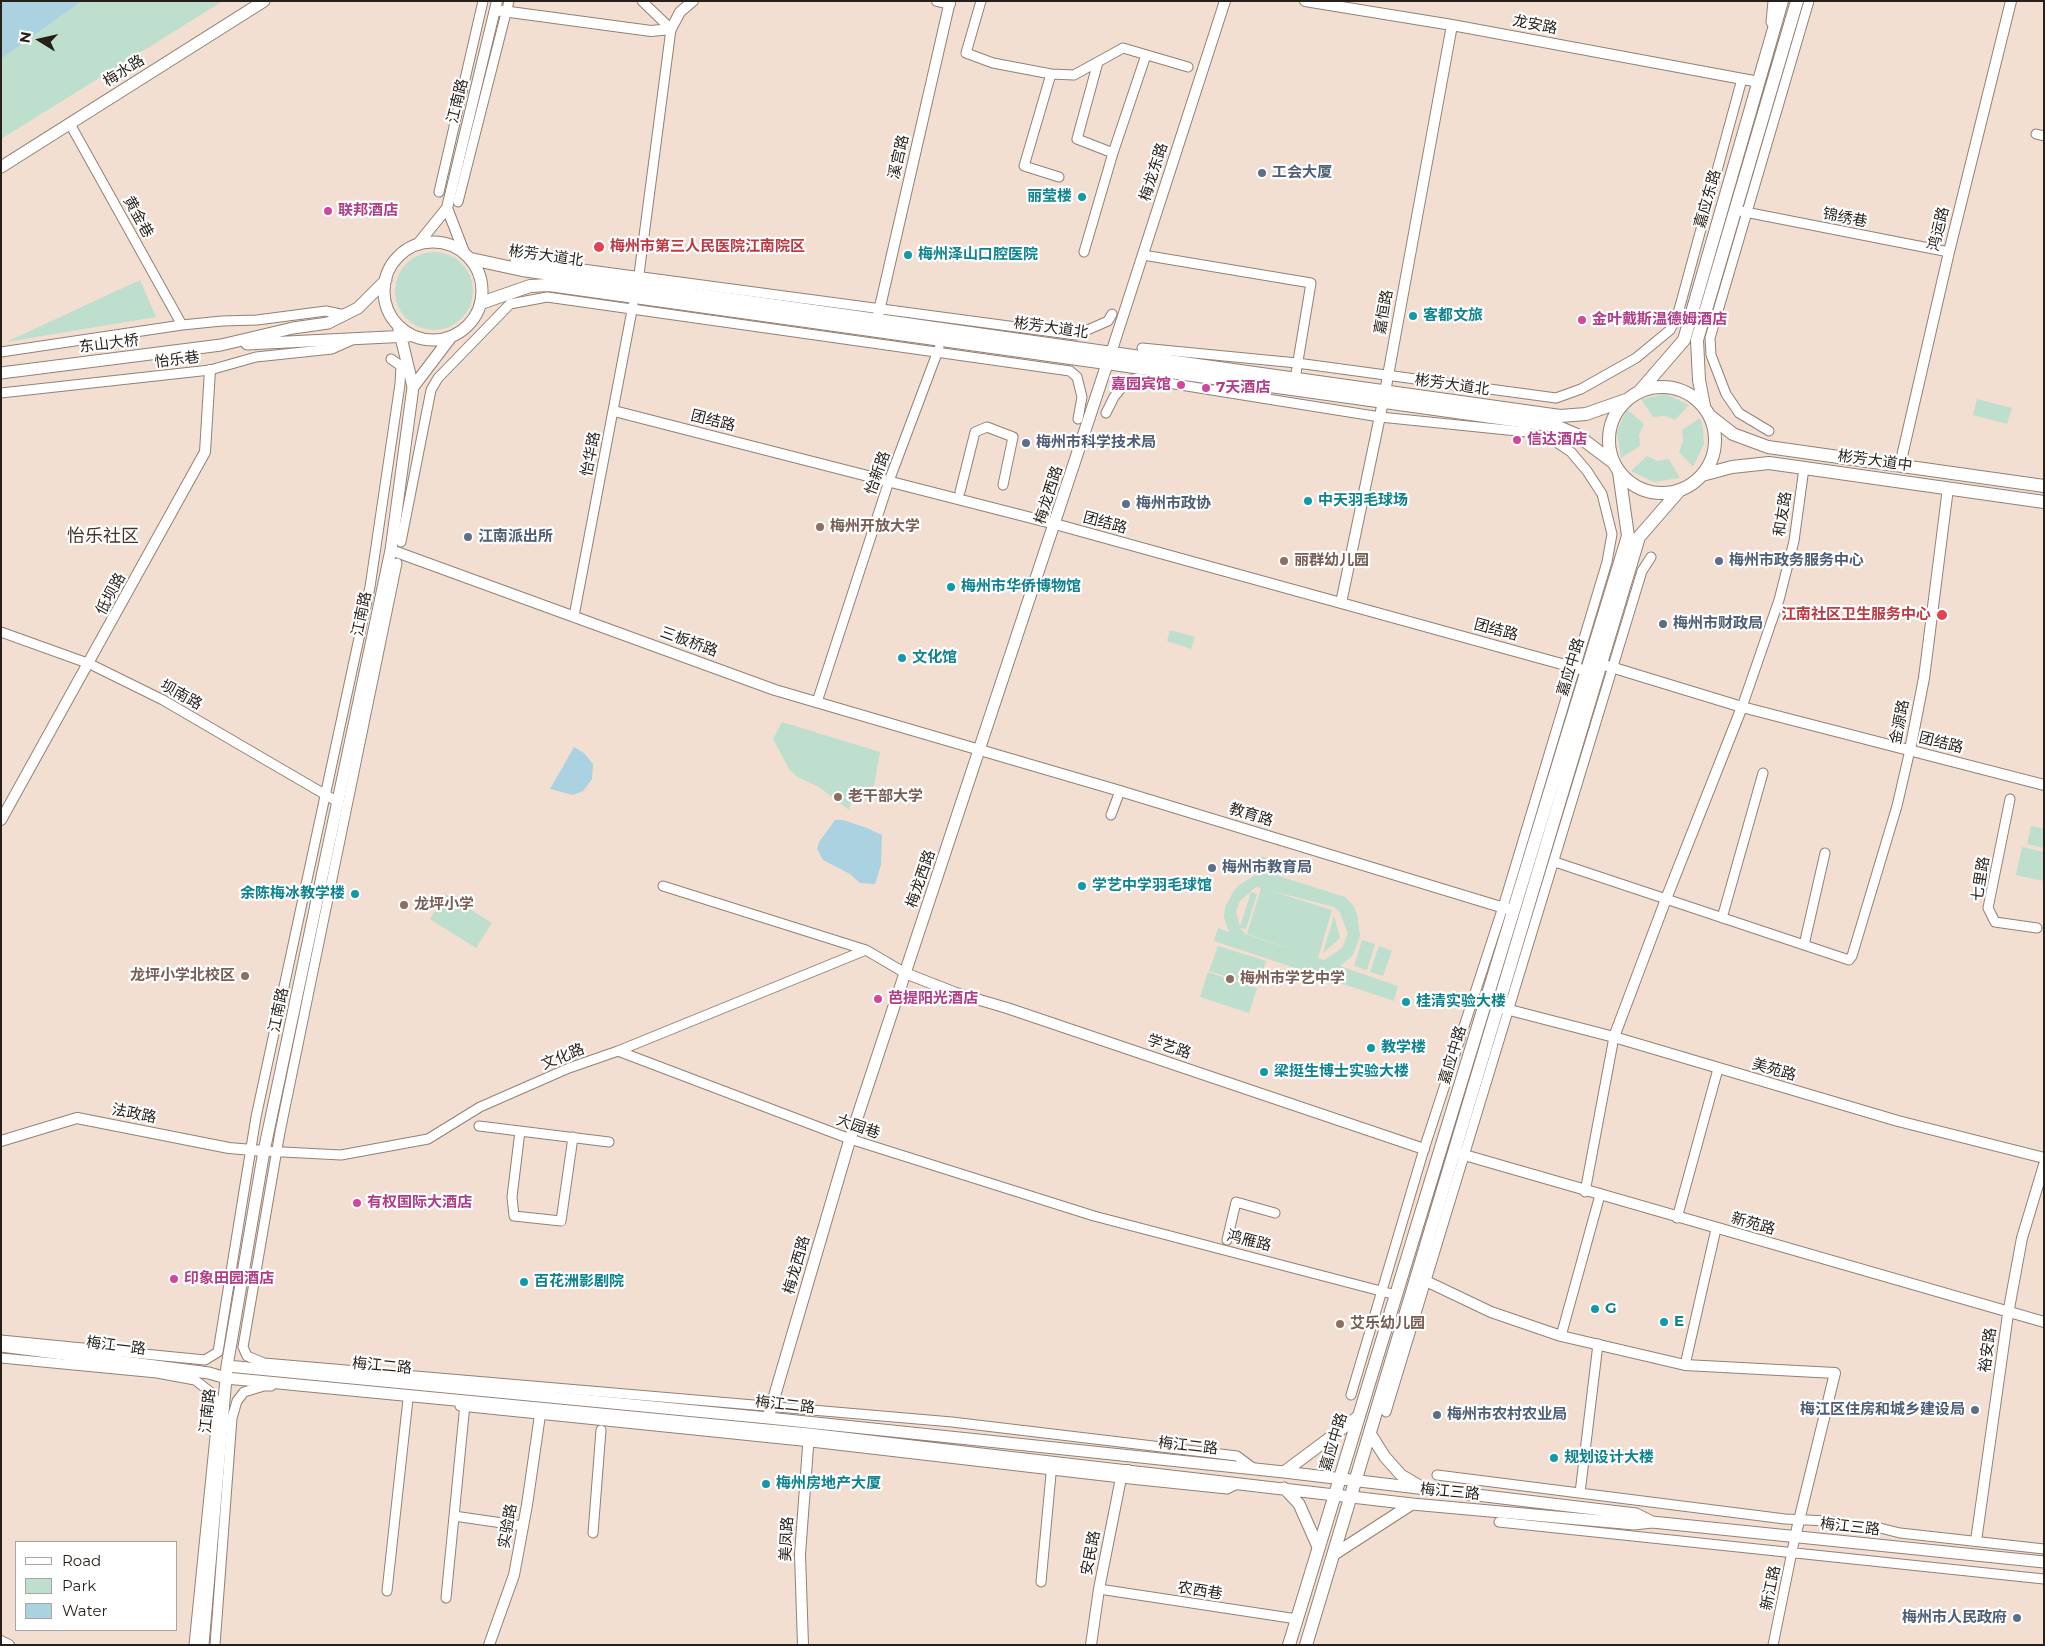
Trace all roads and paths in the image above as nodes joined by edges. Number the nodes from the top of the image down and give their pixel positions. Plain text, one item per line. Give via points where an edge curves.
1 (264, 1) edge
2 (483, 1) edge
3 (642, 1) edge
4 (693, 1) edge
5 (937, 1) edge
6 (981, 1) edge
7 (1225, 1) edge
8 (1305, 1) edge
9 (1774, 1) edge
10 (1782, 1) edge
11 (1797, 1) edge
12 (1808, 1) edge
13 (2011, 1) edge
14 (950, 3) edge
15 (496, 6) edge
16 (507, 6) edge
17 (1452, 25) junction
18 (671, 30) junction
19 (1771, 38) junction
20 (1146, 55) junction
21 (1098, 62) junction
22 (1188, 67) dead end
23 (1051, 74) junction
24 (1742, 79) junction
25 (1759, 82) junction
26 (70, 124) junction
27 (1113, 153) junction
28 (1, 167) edge
29 (1059, 177) dead end
30 (440, 192) dead end
31 (458, 202) dead end
32 (447, 208) junction
33 (1741, 212) junction
34 (417, 245) junction
35 (1084, 252) dead end
36 (1949, 252) junction
37 (467, 256) junction
38 (1142, 256) junction
39 (515, 260) dead end
40 (386, 280) junction
41 (636, 292) junction
42 (481, 303) junction
43 (879, 314) junction
44 (1112, 314) dead end
45 (346, 315) junction
46 (182, 325) junction
47 (400, 331) junction
48 (451, 336) junction
49 (352, 340) junction
50 (221, 345) junction
51 (940, 346) junction
52 (1142, 348) dead end
53 (1, 352) edge
54 (391, 359) dead end
55 (1109, 359) junction
56 (1297, 363) junction
57 (210, 370) junction
58 (1, 373) edge
59 (1388, 374) junction
60 (1295, 379) junction
61 (413, 387) junction
62 (1639, 392) junction
63 (1, 393) edge
64 (1384, 397) junction
65 (1626, 400) junction
66 (614, 411) junction
67 (1707, 411) junction
68 (1106, 413) dead end
69 (1380, 417) junction
70 (1078, 419) dead end
71 (1769, 432) dead end
72 (1900, 465) junction
73 (1617, 467) junction
74 (1804, 468) junction
75 (1702, 475) junction
76 (889, 481) junction
77 (1003, 485) dead end
78 (2044, 486) edge
79 (1948, 488) junction
80 (1678, 491) junction
81 (960, 492) dead end
82 (2044, 502) edge
83 (1055, 524) junction
84 (401, 542) dead end
85 (391, 550) junction
86 (1651, 556) dead end
87 (397, 563) dead end
88 (1340, 603) junction
89 (574, 616) junction
90 (1, 632) edge
91 (90, 664) junction
92 (1601, 664) junction
93 (1581, 669) junction
94 (817, 702) junction
95 (1742, 707) junction
96 (1910, 750) junction
97 (980, 751) junction
98 (1763, 773) dead end
99 (2044, 785) edge
100 (1120, 791) junction
101 (326, 794) junction
102 (2010, 799) dead end
103 (338, 802) junction
104 (1111, 815) dead end
105 (1, 820) edge
106 (1825, 853) dead end
107 (1558, 863) dead end
108 (663, 886) dead end
109 (1666, 899) junction
110 (1508, 909) junction
111 (1722, 918) junction
112 (2037, 928) dead end
113 (1804, 945) junction
114 (866, 950) junction
115 (905, 972) junction
116 (1503, 1009) junction
117 (1614, 1037) junction
118 (618, 1051) junction
119 (1718, 1069) junction
120 (479, 1126) dead end
121 (520, 1131) junction
122 (573, 1137) junction
123 (850, 1139) junction
124 (1, 1142) edge
125 (609, 1142) dead end
126 (1424, 1148) junction
127 (251, 1150) junction
128 (264, 1151) junction
129 (277, 1152) junction
130 (1459, 1154) junction
131 (2044, 1158) edge
132 (2044, 1165) edge
133 (1585, 1192) junction
134 (1600, 1195) junction
135 (1276, 1213) dead end
136 (1094, 1216) joint
137 (1677, 1218) junction
138 (1716, 1229) junction
139 (1227, 1240) dead end
140 (1428, 1282) dead end
141 (1382, 1290) junction
142 (1396, 1295) junction
143 (2008, 1314) junction
144 (2044, 1322) edge
145 (1561, 1336) junction
146 (1, 1340) edge
147 (1598, 1344) junction
148 (1, 1346) edge
149 (1, 1358) edge
150 (1685, 1365) junction
151 (227, 1372) junction
152 (1351, 1394) dead end
153 (408, 1399) dead end
154 (465, 1404) dead end
155 (541, 1408) junction
156 (770, 1412) junction
157 (1386, 1412) dead end
158 (1359, 1416) junction
159 (601, 1430) dead end
160 (809, 1434) junction
161 (1371, 1434) junction
162 (1284, 1472) junction
163 (1051, 1474) dead end
164 (1125, 1474) junction
165 (1437, 1475) dead end
166 (1340, 1478) junction
167 (1357, 1480) junction
168 (1284, 1488) junction
169 (1423, 1488) junction
170 (1580, 1493) junction
171 (1335, 1494) junction
172 (1352, 1496) junction
173 (1412, 1504) junction
174 (454, 1516) junction
175 (1499, 1522) dead end
176 (1652, 1522) junction
177 (523, 1526) junction
178 (593, 1533) dead end
179 (1795, 1537) junction
180 (1976, 1542) junction
181 (1318, 1547) junction
182 (2044, 1549) edge
183 (1333, 1555) junction
184 (2044, 1562) edge
185 (2044, 1579) edge
186 (1042, 1582) dead end
187 (1099, 1589) junction
188 (387, 1591) dead end
189 (446, 1598) dead end
190 (1296, 1619) junction
191 (1, 1641) edge
192 (9, 1645) edge
193 (194, 1645) edge
194 (203, 1645) edge
195 (215, 1645) edge
196 (489, 1645) edge
197 (803, 1645) edge
198 (1091, 1645) edge
199 (1289, 1645) edge
200 (1306, 1645) edge
201 (1773, 1645) edge

1 - 26 main road, 梅水路
2 - 30 street
3 - 18 street
4 - 18 street via 680,12
5 - 14 street
6 - 23 street via 966,53 993,63
7 - 38 street, 梅龙东路
8 - 17 street, 龙安路
9 - 19 main road
10 - 19 main road, 嘉应东路
11 - 33 main road, 嘉应东路
12 - 33 street
13 - 36 street, 鸿运路
14 - 43 street, 溪宫路
15 - 16 street
15 - 32 street, 江南路
16 - 18 street via 651,31
16 - 31 street
17 - 24 street, 龙安路
17 - 59 street, 嘉恒路
18 - 41 street, 怡华路
19 - 25 main road, 嘉应东路
20 - 21 street via 1123,48
20 - 22 street
20 - 27 street
21 - 23 street via 1074,75
21 - 27 street via 1077,140
23 - 29 street via 1024,166
24 - 25 street, 龙安路
24 - 59 street via 1677,317 1670,330 1636,358 1581,389 1556,398
25 - 62 main road, 嘉应东路 via 1684,340
26 - 28 main road, 梅水路
26 - 46 street, 黄金巷
27 - 35 street
32 - 34 street, 江南路
32 - 37 street
33 - 36 street, 锦绣巷
33 - 67 main road, 嘉应东路 via 1697,340 1698,366
33 - 71 street via 1712,328 1711,355 1726,394 1739,413
34 - 37 main road via 427,242 446,244
34 - 40 main road via 401,255
36 - 72 street, 鸿运路
37 - 41 main road, 彬芳大道北
37 - 42 main road via 480,275
38 - 55 street, 梅龙东路
38 - 56 street via 1311,283
39 - 41 street
40 - 45 main road via 358,308
40 - 47 main road via 386,300
41 - 42 main road, 彬芳大道北 via 530,286
41 - 43 main road, 彬芳大道北
41 - 51 main road, 彬芳大道北
41 - 66 street, 怡华路
41 - 84 street via 547,297 510,304 438,378 431,390
42 - 48 main road via 473,320
43 - 44 street via 1076,335 1108,321
43 - 55 main road, 彬芳大道北
45 - 46 street via 326,311
45 - 50 main road via 328,323
46 - 53 street
47 - 48 main road via 433,340
47 - 49 main road
47 - 61 main road, 江南路
48 - 61 main road, 江南路
49 - 50 main road
49 - 57 street, 怡乐巷 via 332,349 256,357
50 - 58 main road, 东山大桥
51 - 55 main road, 彬芳大道北
51 - 70 street via 1070,370 1077,377 1082,397
51 - 76 street, 怡新路
52 - 56 street
54 - 101 street via 401,366 400,384 370,587
55 - 60 main road, 彬芳大道北
55 - 64 main road, 彬芳大道北
55 - 83 main road, 梅龙西路
56 - 59 street
56 - 60 street
57 - 63 street, 怡乐巷
57 - 91 street, 低坝路 via 205,452
59 - 64 street, 嘉恒路
60 - 64 main road, 彬芳大道北
61 - 85 main road, 江南路
62 - 65 main road
62 - 67 main road via 1656,386 1678,388
64 - 65 main road, 彬芳大道北 via 1560,416 1586,414
64 - 69 street, 嘉恒路
64 - 73 main road, 彬芳大道北 via 1556,426 1577,435
65 - 73 main road via 1614,416 1609,435 1611,454
66 - 76 street, 团结路
66 - 89 street, 怡华路
67 - 72 main road, 彬芳大道中 via 1733,434 1768,447
67 - 75 main road via 1715,431 1715,447
68 - 69 street via 1127,381 1137,378
69 - 88 street, 嘉恒路
69 - 93 street via 1543,436 1571,452 1588,471 1602,494 1612,534
72 - 78 main road, 彬芳大道中
73 - 80 main road via 1633,485 1650,492
73 - 93 main road, 嘉应中路 via 1628,536
74 - 75 main road, 彬芳大道中 via 1769,463 1732,467
74 - 79 main road, 彬芳大道中
74 - 95 street, 和友路 via 1794,541 1779,600
75 - 80 main road
76 - 83 street, 团结路
76 - 94 street, 怡新路
77 - 81 street via 1013,437 987,427 975,432
79 - 82 main road, 彬芳大道中
79 - 96 street, 金源路 via 1924,678
80 - 92 main road, 嘉应中路 via 1639,538
83 - 88 street, 团结路
83 - 97 main road, 梅龙西路
85 - 89 street, 三板桥路
85 - 103 main road, 江南路
86 - 116 street via 1642,571
87 - 129 street
88 - 93 street, 团结路
89 - 94 street, 三板桥路 via 775,690
90 - 91 street, 坝南路
91 - 101 street, 坝南路 via 163,700
91 - 105 street, 低坝路
92 - 95 street, 团结路
92 - 116 main road, 嘉应中路
93 - 110 main road, 嘉应中路
94 - 97 street, 三板桥路
95 - 96 street, 团结路
95 - 109 street
96 - 99 street, 团结路
96 - 113 street, 金源路 via 1852,956 1848,960
97 - 100 street, 教育路
97 - 115 main road, 梅龙西路
98 - 111 street
100 - 104 street
100 - 110 street, 教育路
101 - 103 street, 坝南路
101 - 127 street
102 - 112 street, 七里路 via 1988,908 1995,922
103 - 128 main road, 江南路
106 - 113 street
107 - 109 street
108 - 114 street
109 - 111 street
109 - 117 street
110 - 126 street
110 - 142 main road, 嘉应中路
111 - 113 street
114 - 115 street
114 - 118 street, 文化路
115 - 123 main road, 梅龙西路
115 - 126 street, 学艺路 via 956,993
116 - 117 street, 美苑路
116 - 130 main road, 嘉应中路
117 - 119 street, 美苑路
117 - 133 street
118 - 123 street, 大园巷
118 - 129 street, 文化路 via 569,1068 480,1107 428,1138 341,1155
119 - 131 street, 美苑路
119 - 137 street
120 - 121 street
121 - 122 street
121 - 122 street via 512,1197 514,1216 561,1221
122 - 125 street
123 - 136 street, 大园巷
123 - 156 main road, 梅龙西路
124 - 127 street, 法政路 via 77,1118
126 - 141 street
127 - 128 street, 法政路
127 - 146 street via 215,1355 206,1360
128 - 129 street, 文化路
128 - 151 main road, 江南路
129 - 156 street via 243,1347 247,1356 264,1363
130 - 133 street, 新苑路
130 - 157 street
130 - 161 main road, 嘉应中路
132 - 143 street, 裕安路 via 2022,1238
133 - 134 street, 新苑路
134 - 137 street, 新苑路
134 - 145 street
135 - 139 street via 1236,1202
136 - 141 street, 鸿雁路
137 - 138 street, 新苑路
138 - 143 street, 新苑路
138 - 150 street
140 - 145 street via 1491,1312
141 - 142 street, 鸿雁路
141 - 152 street
142 - 158 main road, 嘉应中路
143 - 144 street, 新苑路
143 - 180 street, 裕安路
145 - 147 street
147 - 150 street
147 - 170 street
148 - 151 main road, 梅江一路 via 209,1373
149 - 193 street via 157,1373 195,1380 213,1394 218,1407
150 - 179 street via 1835,1373
151 - 155 main road, 梅江二路
151 - 156 main road, 梅江二路
151 - 194 main road, 江南路
153 - 188 street
154 - 174 street
155 - 160 main road, 梅江二路
155 - 177 street, 实验路
156 - 162 main road, 梅江二路
158 - 162 main road
158 - 166 main road, 嘉应中路
159 - 178 street
160 - 164 main road, 梅江二路
160 - 197 street, 美凤路 via 800,1554
161 - 167 main road, 嘉应中路
161 - 169 main road via 1401,1475
162 - 166 main road, 梅江二路
163 - 186 street
164 - 168 main road, 梅江二路
164 - 187 street, 安民路
164 - 195 street via 264,1386 244,1392 237,1401 232,1418
165 - 170 street
166 - 167 main road, 梅江三路
166 - 171 main road, 嘉应中路
167 - 169 main road, 梅江三路
167 - 172 main road, 嘉应中路
168 - 171 main road, 梅江二路
168 - 181 main road via 1299,1504
169 - 176 main road, 梅江三路 via 1636,1514
170 - 180 street via 1785,1519 1828,1521
171 - 172 main road, 梅江三路
171 - 181 main road, 嘉应中路
172 - 173 main road, 梅江三路
172 - 183 main road, 嘉应中路
173 - 176 main road, 梅江三路 via 1634,1524
173 - 183 main road
174 - 177 street
174 - 189 street
175 - 185 street
176 - 179 main road, 梅江三路
177 - 196 street, 实验路 via 514,1574
179 - 184 main road, 梅江三路
179 - 201 street, 新江路
180 - 182 street
181 - 190 main road, 嘉应中路
183 - 200 main road, 嘉应中路
187 - 190 street, 农西巷
187 - 198 street, 安民路
190 - 199 main road, 嘉应中路
191 - 192 street

